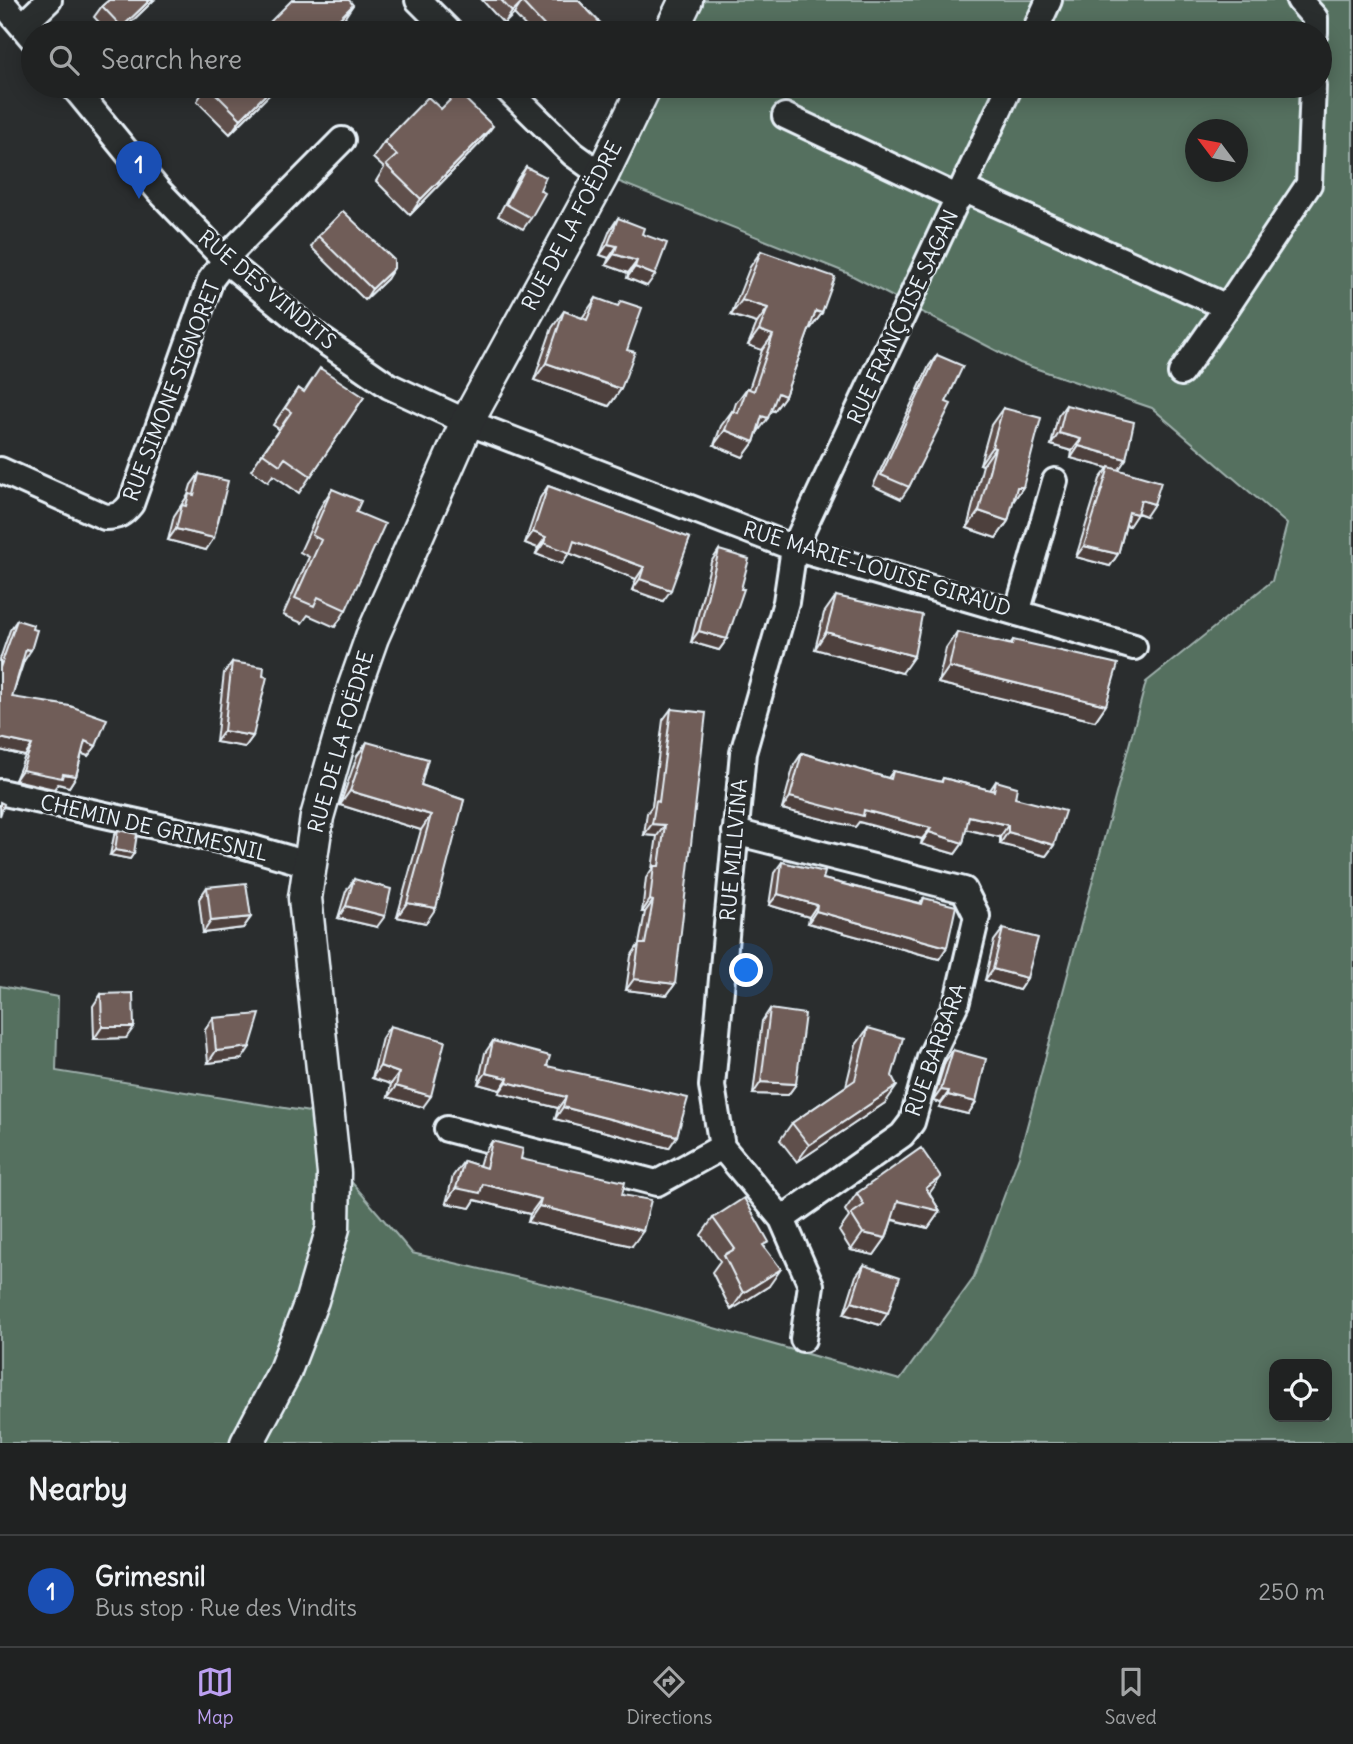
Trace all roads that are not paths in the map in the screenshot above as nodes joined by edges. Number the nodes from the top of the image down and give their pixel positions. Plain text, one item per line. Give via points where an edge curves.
1 (0, 0) edge
2 (49, 0) edge
3 (418, 0) edge
4 (686, 0) edge
5 (1049, 0) edge
6 (1299, 0) edge
7 (35, 21) edge
8 (439, 21) edge
9 (676, 21) edge
10 (1039, 21) edge
11 (1315, 21) edge
12 (21, 26) edge
13 (83, 98) edge
14 (516, 98) edge
15 (639, 98) edge
16 (1005, 98) edge
17 (1313, 98) edge
18 (785, 116) dead end
19 (342, 140) dead end
20 (602, 175) junction
21 (961, 193) junction
22 (227, 262) junction
23 (1227, 307) junction
24 (1181, 373) dead end
25 (467, 422) junction
26 (0, 470) edge
27 (1055, 481) dead end
28 (794, 548) junction
29 (1017, 613) junction
30 (1134, 647) dead end
31 (0, 792) edge
32 (735, 832) junction
33 (308, 864) junction
34 (447, 1129) dead end
35 (722, 1147) junction
36 (782, 1219) junction
37 (803, 1339) dead end
38 (247, 1443) edge

1 - 12 street
2 - 7 street
3 - 8 street
4 - 9 street
5 - 10 street
6 - 11 street
13 - 22 street, RUE DES VINDITS via 158,190
14 - 20 street via 573,154
15 - 20 street, RUE DE LA FOËDRE
16 - 21 street, RUE FRANÇOISE SAGAN
17 - 23 street via 1309,184
18 - 21 street
19 - 22 street via 235,248
20 - 25 street, RUE DE LA FOËDRE
21 - 23 street
21 - 28 street, RUE FRANÇOISE SAGAN
22 - 25 street, RUE DES VINDITS via 321,339 389,386
22 - 26 street, RUE SIMONE SIGNORET via 211,279 125,512 105,517
23 - 24 street
25 - 28 street, RUE MARIE-LOUISE GIRAUD
25 - 33 street, RUE DE LA FOËDRE via 372,637 317,817
27 - 29 street
28 - 29 street, RUE MARIE-LOUISE GIRAUD
28 - 32 street, RUE MILLVINA via 786,602 743,753
29 - 30 street, RUE MARIE-LOUISE GIRAUD
31 - 33 street, CHEMIN DE GRIMESNIL
32 - 35 street, RUE MILLVINA via 712,1086
32 - 36 street, RUE BARBARA via 964,890 977,916 957,1001 930,1058 912,1122 902,1135
33 - 38 street, RUE DE LA FOËDRE via 307,934 334,1173 332,1228 312,1300 284,1373
34 - 35 street via 657,1183
35 - 36 street
36 - 37 street via 811,1285

